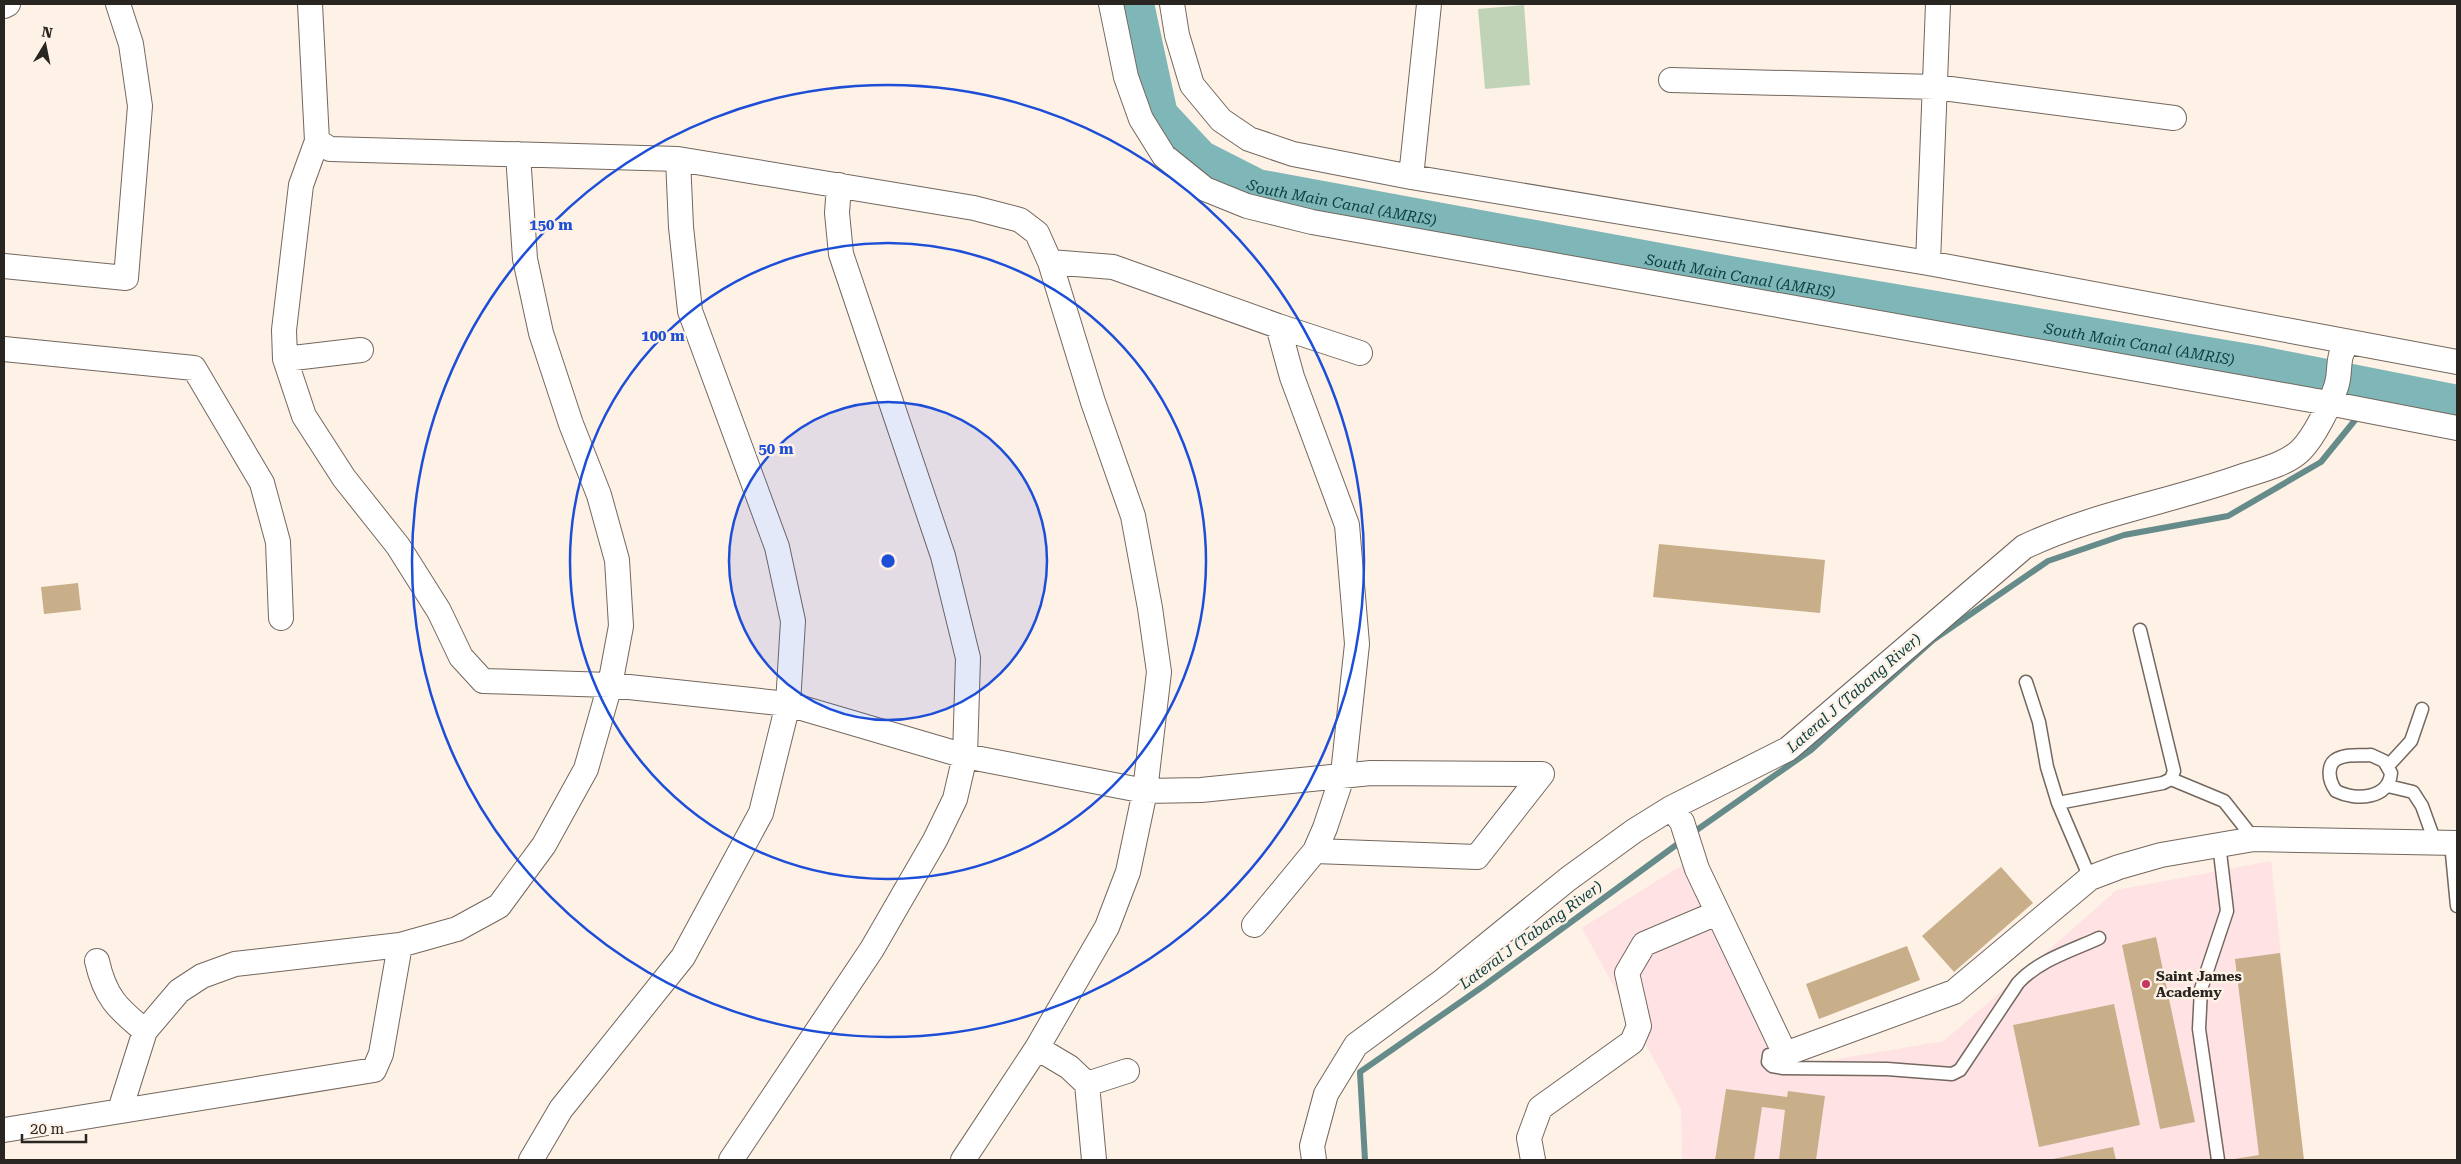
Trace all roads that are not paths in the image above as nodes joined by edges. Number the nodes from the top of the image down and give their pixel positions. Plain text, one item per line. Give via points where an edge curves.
1 (8, 4) edge
2 (118, 4) edge
3 (310, 4) edge
4 (1111, 4) edge
5 (1172, 4) edge
6 (1429, 4) edge
7 (1938, 4) edge
8 (4, 6) edge
9 (1670, 80) dead end
10 (1935, 87) junction
11 (2174, 118) dead end
12 (317, 141) junction
13 (518, 154) junction
14 (678, 159) junction
15 (1411, 177) junction
16 (839, 185) junction
17 (1050, 262) junction
18 (1928, 263) junction
19 (4, 266) edge
20 (1278, 326) junction
21 (2345, 346) junction
22 (4, 349) edge
23 (361, 350) dead end
24 (1360, 353) dead end
25 (285, 359) junction
26 (2457, 362) edge
27 (2338, 399) junction
28 (2457, 428) edge
29 (281, 618) dead end
30 (2140, 630) dead end
31 (2026, 682) dead end
32 (610, 685) junction
33 (788, 704) junction
34 (2422, 709) dead end
35 (965, 756) junction
36 (2388, 766) junction
37 (1342, 774) junction
38 (2170, 779) junction
39 (2388, 786) junction
40 (1145, 791) junction
41 (2058, 803) junction
42 (1676, 815) junction
43 (2254, 839) junction
44 (2448, 843) edge
45 (2219, 844) junction
46 (1315, 851) junction
47 (2090, 878) junction
48 (2457, 906) edge
49 (1717, 913) junction
50 (1254, 925) dead end
51 (2099, 938) dead end
52 (400, 945) junction
53 (97, 961) dead end
54 (144, 1031) junction
55 (1038, 1048) junction
56 (1785, 1054) junction
57 (1127, 1071) dead end
58 (1087, 1084) junction
59 (120, 1110) junction
60 (4, 1130) edge
61 (531, 1160) edge
62 (731, 1160) edge
63 (963, 1160) edge
64 (1094, 1160) edge
65 (1314, 1160) edge
66 (1533, 1160) edge
67 (2218, 1160) edge

1 - 8 street
2 - 19 street via 131,44 140,106 126,278
3 - 12 street
4 - 27 street via 1126,77 1141,120 1164,156 1205,188 1247,206 1312,222
5 - 15 street via 1177,35 1192,85 1221,120 1249,139 1293,154
6 - 15 street
7 - 10 street
9 - 10 street
10 - 11 street
10 - 18 street
12 - 13 street via 330,149 348,151
12 - 25 street via 299,194 284,330
13 - 14 street
13 - 32 street via 525,259 541,333 599,495 617,560 621,626
14 - 16 street
14 - 33 street via 680,227 690,311 777,547 793,621
15 - 18 street
16 - 17 street via 974,208 1020,220 1037,233
16 - 35 street via 837,214 841,254 943,556 968,658
17 - 20 street via 1113,267
17 - 40 street via 1132,516 1150,608 1159,672
18 - 21 street
20 - 24 street
20 - 37 street via 1292,376 1347,525 1357,644
21 - 26 street
21 - 27 street
22 - 29 street via 194,368 262,484 278,542
23 - 25 street
25 - 32 street via 304,416 344,478 398,546 439,611 461,657 483,681
27 - 28 street via 2374,412
27 - 42 street via 2301,451 2275,465 2214,486 2056,531 2024,547 1788,749
30 - 38 lane via 2174,772
31 - 41 lane
32 - 33 street
32 - 52 street via 586,769 544,845 499,906 457,929
33 - 35 street
33 - 61 street via 761,813 683,957 561,1109
34 - 36 lane via 2411,741
35 - 40 street
35 - 62 street via 955,799 872,949
36 - 39 lane via 2391,773
36 - 39 lane via 2372,755 2342,756 2329,772 2332,786 2342,794 2377,795
37 - 40 street via 1201,790
37 - 46 street
37 - 46 street via 1542,774 1479,866
38 - 41 lane
38 - 43 lane via 2224,801
39 - 44 lane via 2413,792
40 - 55 street via 1128,872 1107,926
41 - 47 lane
42 - 49 street
42 - 65 street via 1634,831 1356,1046 1326,1094 1312,1146
43 - 44 street
43 - 45 street
44 - 48 lane
45 - 47 street via 2161,855
45 - 67 lane via 2228,911 2201,989 2199,1029
46 - 50 street
47 - 56 street via 1954,992
49 - 56 street
49 - 66 street via 1644,944 1627,973 1639,1026 1632,1042 1540,1108 1529,1138
51 - 56 lane via 2027,973 1960,1070 1952,1074 1783,1068 1768,1062 1769,1055
52 - 54 street via 235,964 202,976 179,991
52 - 59 street via 381,1054 374,1070
53 - 54 street via 101,981 116,1007
54 - 59 street
55 - 58 street via 1069,1066
55 - 63 street
57 - 58 street
58 - 64 street
59 - 60 street

